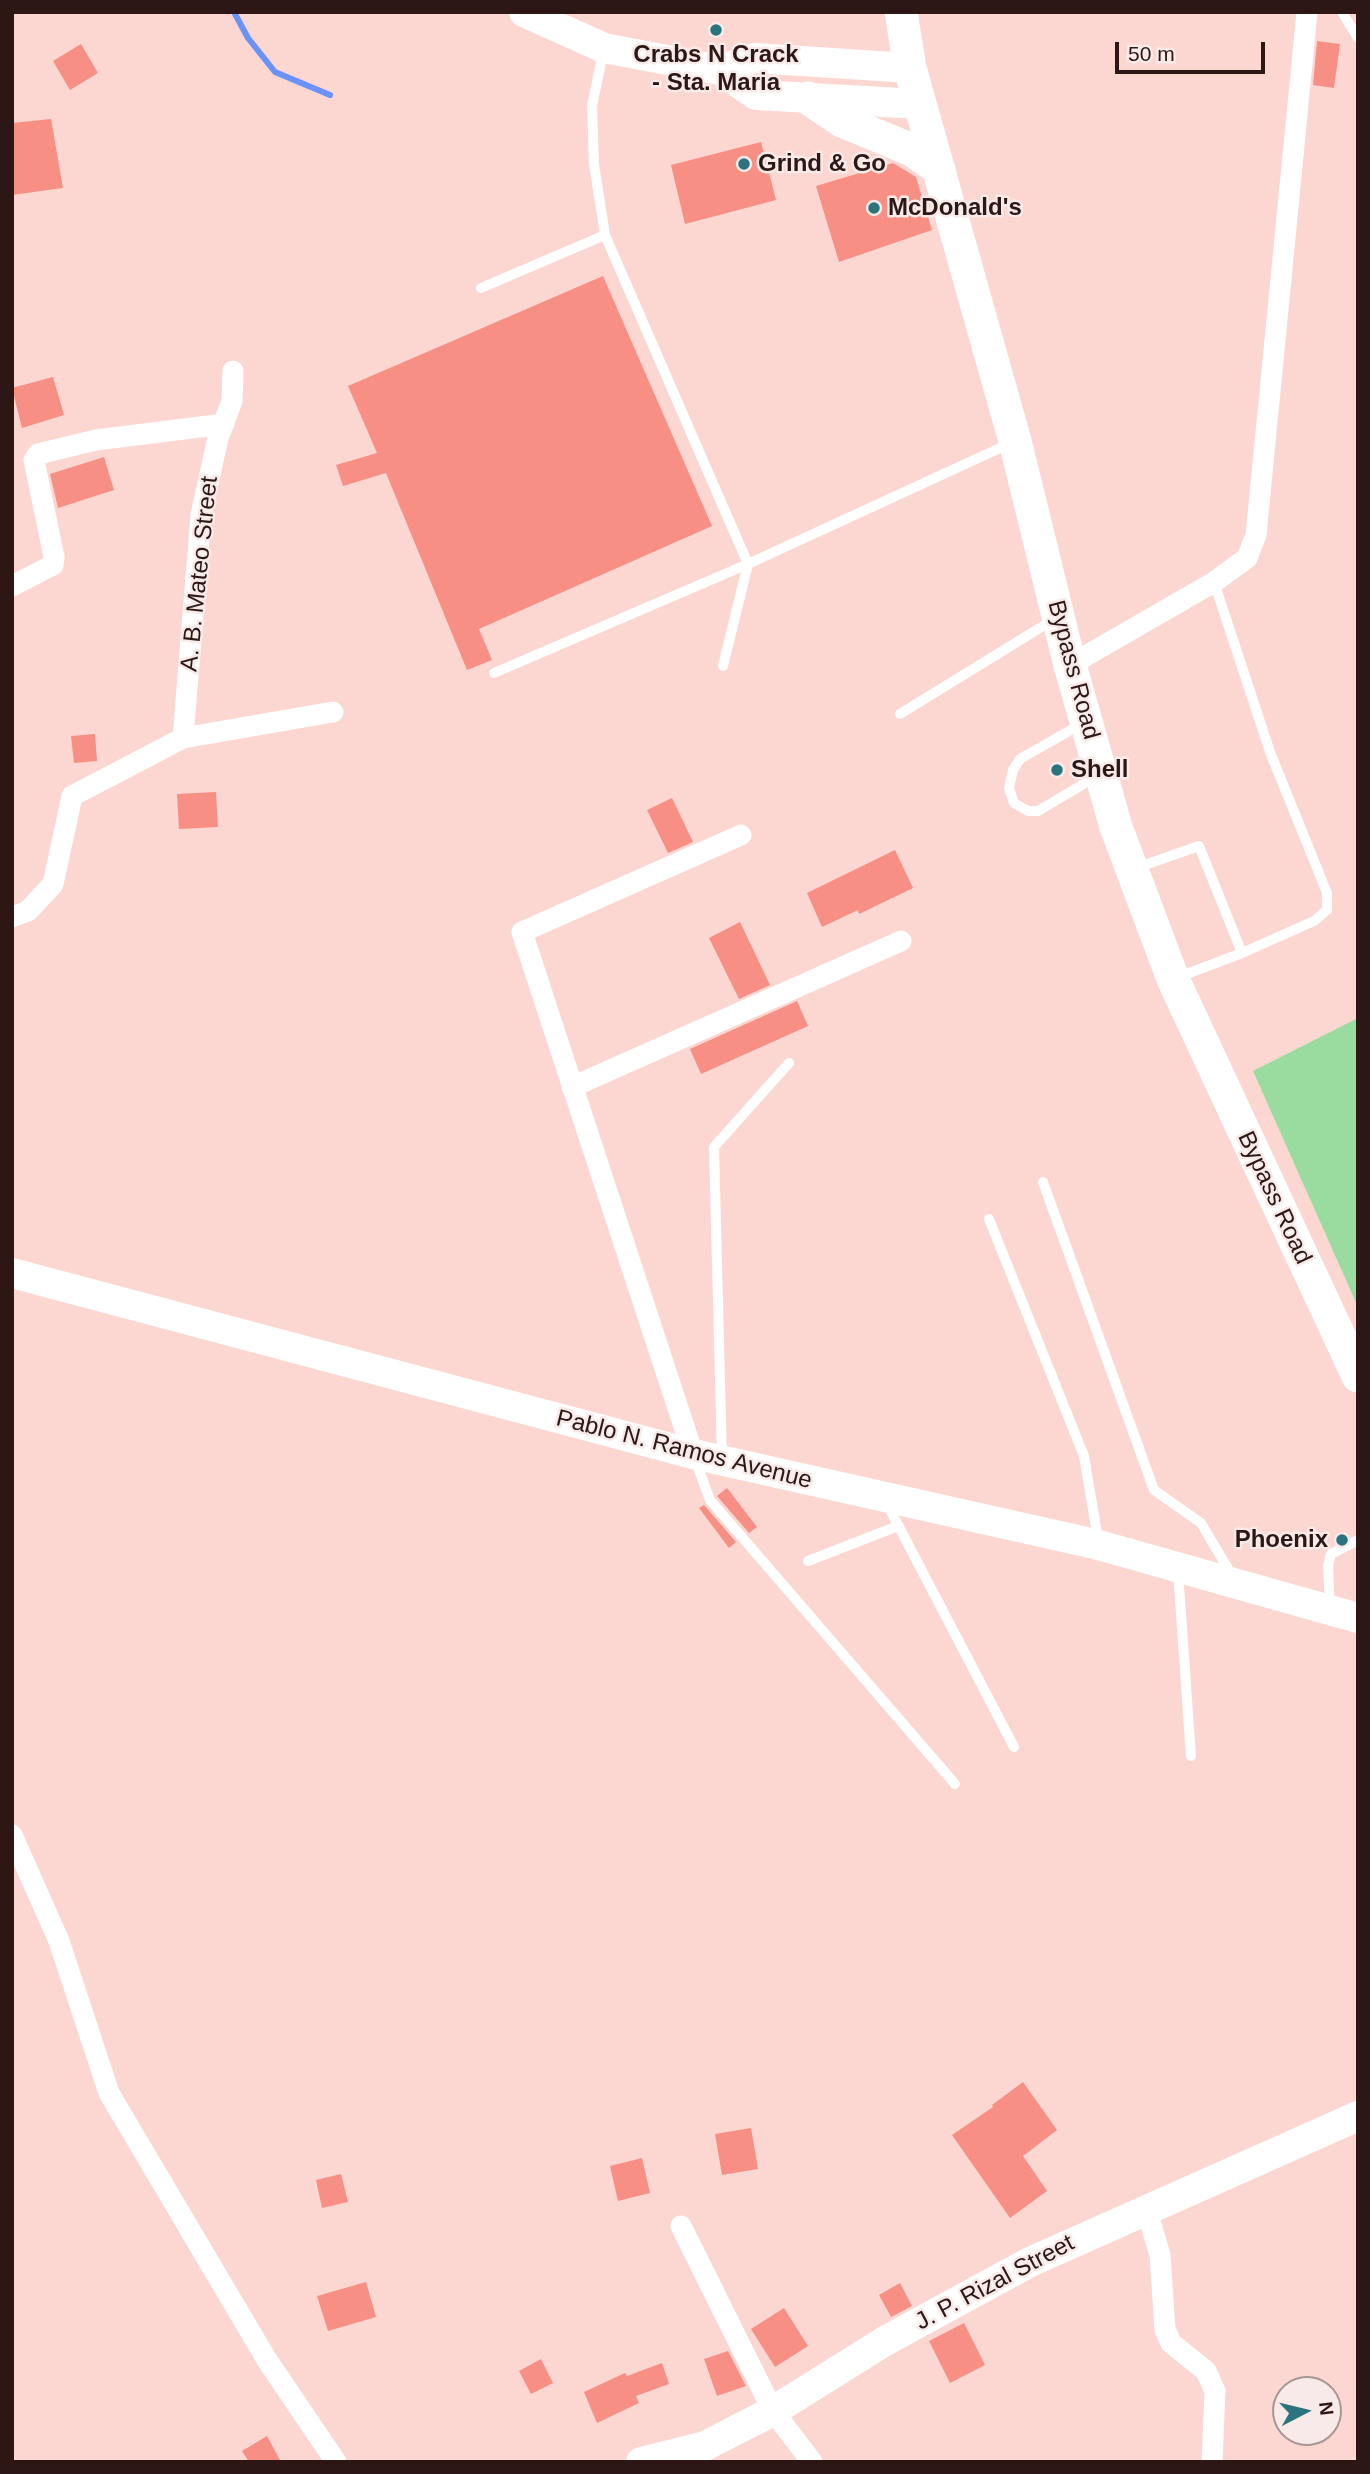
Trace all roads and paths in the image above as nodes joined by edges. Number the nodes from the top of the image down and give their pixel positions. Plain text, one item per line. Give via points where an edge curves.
1 (524, 12) edge
2 (901, 12) edge
3 (1307, 12) edge
4 (1342, 12) edge
5 (1358, 38) edge
6 (604, 48) junction
7 (910, 68) junction
8 (720, 70) junction
9 (808, 98) junction
10 (920, 104) junction
11 (939, 169) junction
12 (606, 235) junction
13 (481, 288) dead end
14 (233, 370) dead end
15 (224, 424) junction
16 (1014, 441) junction
17 (748, 564) junction
18 (1214, 582) junction
19 (12, 586) edge
20 (1058, 616) junction
21 (1070, 665) junction
22 (723, 666) dead end
23 (495, 673) dead end
24 (332, 712) dead end
25 (900, 714) dead end
26 (1086, 721) junction
27 (183, 738) junction
28 (1101, 773) junction
29 (741, 835) dead end
30 (1132, 869) junction
31 (12, 917) edge
32 (901, 941) dead end
33 (1242, 953) junction
34 (1173, 979) junction
35 (789, 1063) dead end
36 (572, 1087) junction
37 (1043, 1182) dead end
38 (989, 1219) dead end
39 (12, 1273) edge
40 (1356, 1370) edge
41 (693, 1454) junction
42 (722, 1461) junction
43 (883, 1497) junction
44 (898, 1525) junction
45 (1358, 1540) edge
46 (1095, 1544) junction
47 (808, 1561) dead end
48 (1178, 1568) junction
49 (1238, 1586) junction
50 (1344, 1615) edge
51 (1014, 1747) dead end
52 (1191, 1756) dead end
53 (955, 1784) dead end
54 (12, 1835) edge
55 (1358, 2116) edge
56 (1146, 2208) junction
57 (681, 2226) dead end
58 (773, 2411) junction
59 (336, 2462) edge
60 (641, 2462) edge
61 (812, 2462) edge
62 (1212, 2462) edge

1 - 6 main road
2 - 7 main road, Bypass Road
3 - 18 street via 1256,535 1247,558
4 - 5 lane
6 - 8 main road
6 - 12 lane via 592,106 594,164
7 - 8 main road via 755,58
7 - 10 main road, Bypass Road
8 - 9 main road via 756,95
9 - 10 main road
9 - 11 main road via 842,121 912,150
10 - 11 main road, Bypass Road
11 - 16 main road, Bypass Road
12 - 13 lane
12 - 17 lane
14 - 15 street, A. B. Mateo Street via 232,401
15 - 19 street via 96,440 38,454 34,460 53,565
15 - 27 street, A. B. Mateo Street via 201,515
16 - 17 lane
16 - 20 main road, Bypass Road
17 - 22 lane
17 - 23 lane
18 - 21 street
18 - 33 lane via 1270,752 1327,893 1327,910 1314,921
20 - 21 main road, Bypass Road
20 - 25 lane
21 - 26 main road, Bypass Road
24 - 27 street
26 - 28 main road, Bypass Road
26 - 28 lane via 1020,759 1009,788 1014,803 1028,811 1038,810
27 - 31 street via 72,796 53,884 28,911
28 - 30 main road, Bypass Road
29 - 36 street via 522,932
30 - 33 lane via 1199,846
30 - 34 main road, Bypass Road
32 - 36 street
33 - 34 lane
34 - 40 main road, Bypass Road
35 - 42 lane via 714,1147
36 - 41 street
37 - 49 lane via 1154,1490 1200,1523
38 - 46 lane via 1084,1456
39 - 41 main road, Pablo N. Ramos Avenue
41 - 42 main road, Pablo N. Ramos Avenue
41 - 53 lane via 710,1500
42 - 43 main road, Pablo N. Ramos Avenue
43 - 44 lane
43 - 46 main road, Pablo N. Ramos Avenue
44 - 47 lane
44 - 51 lane
45 - 50 lane via 1331,1554 1328,1565
46 - 48 main road, Pablo N. Ramos Avenue
48 - 49 main road, Pablo N. Ramos Avenue
48 - 52 lane
49 - 50 main road, Pablo N. Ramos Avenue
54 - 59 street via 58,1941 109,2093 267,2360
55 - 56 main road, J. P. Rizal Street
56 - 58 main road, J. P. Rizal Street via 1030,2262 885,2341
56 - 62 street via 1160,2255 1165,2329 1171,2343 1206,2371 1215,2391
57 - 58 street
58 - 60 main road, J. P. Rizal Street via 705,2446
58 - 61 street

